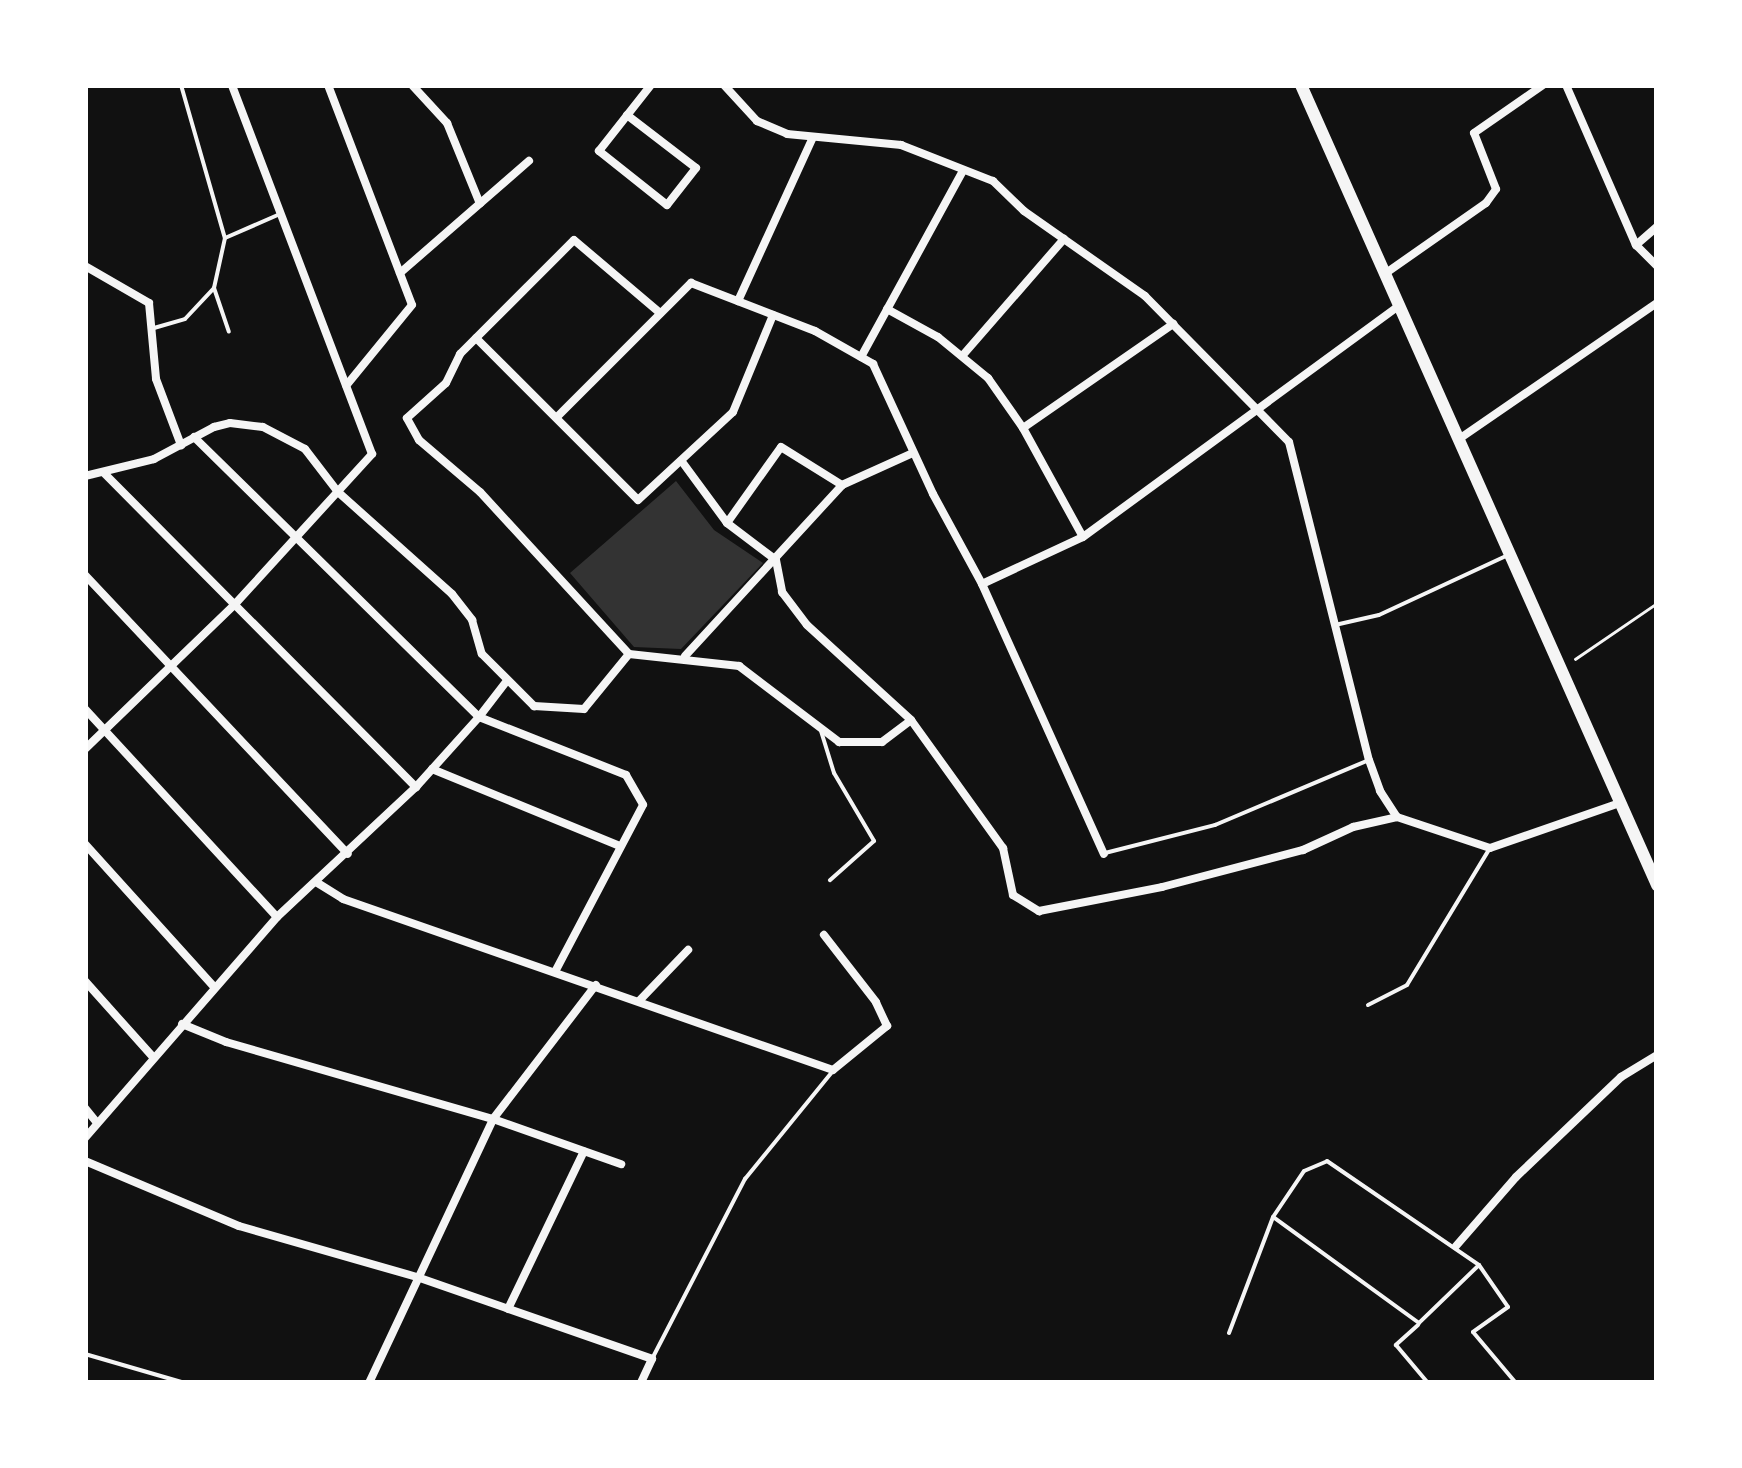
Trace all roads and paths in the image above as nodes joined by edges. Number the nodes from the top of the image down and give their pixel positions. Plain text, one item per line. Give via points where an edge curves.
1 (181, 85) edge
2 (232, 85) edge
3 (328, 85) edge
4 (412, 85) edge
5 (652, 85) edge
6 (724, 85) edge
7 (1301, 85) edge
8 (1543, 85) edge
9 (1566, 85) edge
10 (627, 115) junction
11 (812, 139) junction
12 (530, 161) dead end
13 (963, 172) junction
14 (480, 204) junction
15 (281, 214) junction
16 (1657, 227) edge
17 (225, 238) junction
18 (1064, 239) junction
19 (1636, 245) junction
20 (85, 266) edge
21 (1657, 266) edge
22 (1386, 273) junction
23 (400, 274) junction
24 (214, 288) junction
25 (738, 301) junction
26 (1657, 304) edge
27 (1400, 305) junction
28 (887, 310) junction
29 (660, 313) junction
30 (773, 314) junction
31 (1173, 324) junction
32 (150, 329) junction
33 (229, 332) dead end
34 (476, 338) junction
35 (963, 354) junction
36 (861, 357) junction
37 (346, 386) junction
38 (1259, 411) junction
39 (557, 418) junction
40 (1023, 428) junction
41 (194, 437) junction
42 (1459, 440) junction
43 (181, 445) junction
44 (913, 452) junction
45 (683, 463) junction
46 (104, 473) junction
47 (85, 476) edge
48 (842, 485) junction
49 (338, 492) junction
50 (726, 523) junction
51 (1083, 536) junction
52 (296, 538) junction
53 (1510, 554) junction
54 (776, 560) junction
55 (85, 575) edge
56 (982, 584) junction
57 (1657, 602) edge
58 (236, 603) junction
59 (1335, 625) junction
60 (629, 654) junction
61 (684, 656) junction
62 (171, 667) junction
63 (1562, 669) junction
64 (506, 682) junction
65 (85, 708) edge
66 (479, 717) junction
67 (911, 720) junction
68 (104, 728) junction
69 (821, 732) junction
70 (85, 749) edge
71 (1368, 760) junction
72 (432, 768) junction
73 (416, 787) junction
74 (1621, 803) junction
75 (1397, 817) junction
76 (85, 844) edge
77 (620, 846) junction
78 (1490, 848) junction
79 (348, 854) junction
80 (1104, 854) joint
81 (830, 880) dead end
82 (316, 882) junction
83 (1657, 884) edge
84 (277, 918) junction
85 (824, 935) dead end
86 (688, 950) dead end
87 (555, 972) junction
88 (85, 981) edge
89 (596, 986) junction
90 (214, 987) junction
91 (639, 1002) junction
92 (1368, 1005) dead end
93 (182, 1024) junction
94 (1657, 1055) edge
95 (153, 1057) junction
96 (833, 1070) junction
97 (85, 1108) edge
98 (493, 1119) junction
99 (98, 1122) junction
100 (85, 1138) edge
101 (584, 1151) junction
102 (85, 1161) edge
103 (622, 1164) dead end
104 (1273, 1217) junction
105 (1456, 1246) junction
106 (1480, 1265) junction
107 (417, 1277) junction
108 (508, 1309) junction
109 (1419, 1324) junction
110 (1229, 1333) dead end
111 (85, 1354) edge
112 (652, 1359) junction
113 (185, 1383) edge
114 (369, 1383) edge
115 (641, 1383) edge
116 (1428, 1383) edge
117 (1516, 1383) edge

1 - 17 lane
2 - 15 street
3 - 23 street
4 - 14 street via 447,123
5 - 10 street
6 - 11 street via 756,120
7 - 22 highway
8 - 22 street via 1474,133 1496,190 1486,203
9 - 19 street
10 - 10 street via 599,151 666,205 696,168
11 - 13 street via 901,145
11 - 25 street
12 - 14 street
13 - 18 street via 993,181
13 - 28 street
14 - 23 street
15 - 17 lane
15 - 37 street
16 - 19 street
17 - 24 lane
18 - 31 street via 1120,276
18 - 35 street
19 - 21 street
20 - 32 street via 149,303
22 - 27 highway
23 - 37 street via 412,305
24 - 32 lane via 185,320
24 - 33 lane
25 - 29 street via 691,283
25 - 30 street
26 - 42 street
27 - 38 street
27 - 42 highway
28 - 35 street
28 - 36 street
29 - 34 street via 574,240
29 - 39 street
30 - 36 street
30 - 45 street via 733,412
31 - 38 street
31 - 40 street
32 - 43 street via 156,379
34 - 39 street
34 - 60 street via 446,383 406,418 419,440 480,492
35 - 40 street
36 - 44 street via 878,370
37 - 49 street via 372,454
38 - 51 street
38 - 59 street via 1289,442
39 - 45 street via 638,500
40 - 51 street
41 - 43 street
41 - 49 street via 230,423 264,427 305,449
41 - 52 street
42 - 53 highway
43 - 46 street
44 - 48 street
44 - 56 street
45 - 50 street
46 - 47 street
46 - 58 street
48 - 50 street via 781,447
48 - 54 street
49 - 52 street
49 - 64 street via 452,594 472,620 482,654
50 - 54 street
51 - 56 street
52 - 58 street
52 - 66 street
53 - 59 lane via 1379,615
53 - 63 highway
54 - 61 street
54 - 67 street via 788,604
55 - 62 street
56 - 80 street
57 - 63 path
58 - 62 street
58 - 73 street
59 - 71 street
60 - 61 street
60 - 64 street via 584,709 574,712 534,706
61 - 69 street via 739,666
62 - 68 street
62 - 79 street
63 - 74 highway
64 - 66 street
65 - 68 street
66 - 72 street
66 - 77 street via 626,776 643,805
67 - 69 street via 882,742 839,742
67 - 75 street via 1003,848 1012,895 1039,911 1303,850 1352,826
68 - 70 street
68 - 84 street
69 - 81 lane via 834,773 874,841
71 - 75 street
71 - 80 lane via 1215,824
72 - 73 street
72 - 77 street
73 - 79 street
74 - 78 street
74 - 83 highway
75 - 78 street
76 - 90 street
77 - 87 street
78 - 92 lane via 1407,985
79 - 82 street
82 - 84 street
82 - 87 street via 343,898
84 - 90 street
85 - 96 street via 876,1002 886,1026
86 - 91 street
87 - 89 street
88 - 95 street
89 - 91 street
89 - 98 street
90 - 93 street
91 - 96 street
93 - 95 street
93 - 98 street
94 - 105 street via 1620,1077
95 - 99 street
96 - 112 lane via 745,1179
97 - 99 street
98 - 101 street
98 - 107 street
99 - 100 street
101 - 103 street
101 - 108 street
102 - 107 street via 239,1226
104 - 105 lane via 1304,1171 1328,1161
104 - 109 lane
104 - 110 lane
105 - 106 lane
106 - 109 lane
106 - 117 lane via 1508,1306 1473,1332
107 - 108 street
107 - 114 street
108 - 112 street
109 - 116 lane via 1396,1344
111 - 113 lane
112 - 115 street

